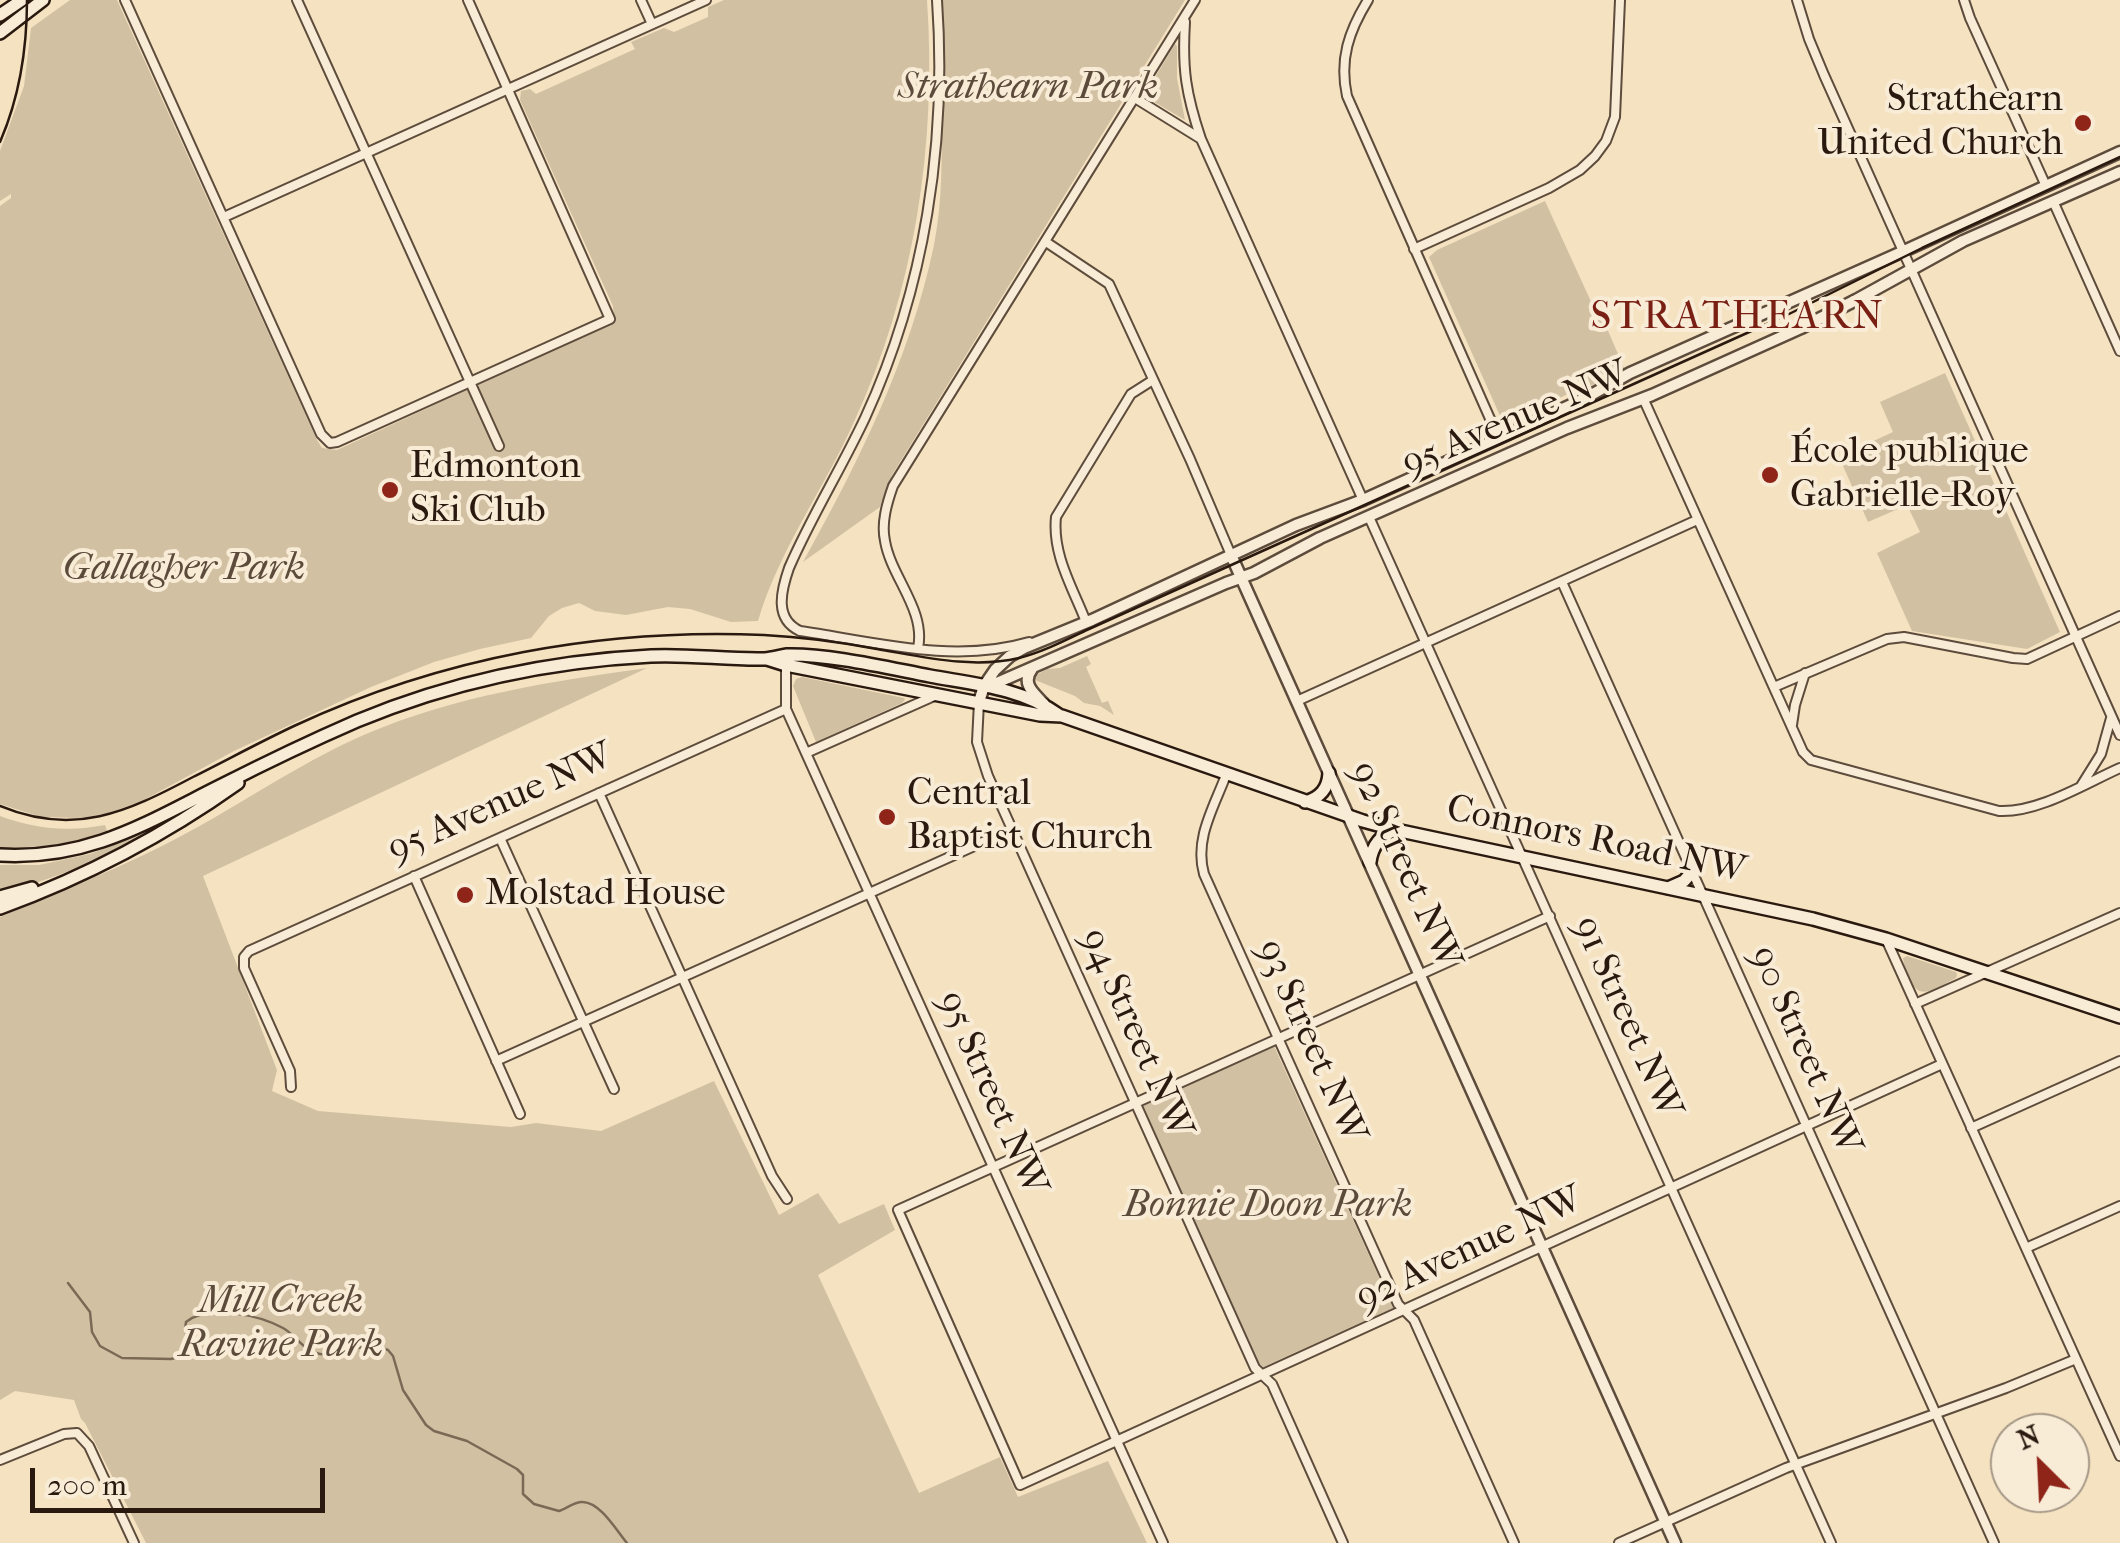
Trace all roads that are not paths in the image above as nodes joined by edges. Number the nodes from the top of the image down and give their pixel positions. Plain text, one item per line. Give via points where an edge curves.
1 (22, 0) edge
2 (43, 0) edge
3 (125, 0) edge
4 (297, 0) edge
5 (468, 0) edge
6 (641, 0) edge
7 (706, 0) edge
8 (936, 0) edge
9 (1195, 0) edge
10 (1368, 0) edge
11 (1620, 0) edge
12 (1797, 0) edge
13 (1964, 0) edge
14 (0, 15) edge
15 (1185, 16) junction
16 (652, 24) junction
17 (0, 33) edge
18 (508, 90) junction
19 (1135, 98) junction
20 (1201, 140) junction
21 (2120, 152) edge
22 (366, 154) junction
23 (2120, 172) edge
24 (2046, 186) junction
25 (2053, 202) junction
26 (224, 217) junction
27 (1046, 242) junction
28 (1414, 249) junction
29 (1904, 252) junction
30 (1912, 271) junction
31 (2120, 351) edge
32 (1154, 380) junction
33 (470, 382) junction
34 (1643, 398) junction
35 (1499, 438) junction
36 (498, 446) dead end
37 (1363, 500) junction
38 (1369, 516) junction
39 (1697, 520) junction
40 (1231, 554) junction
41 (1242, 577) junction
42 (1562, 582) junction
43 (2120, 616) edge
44 (1086, 622) junction
45 (1053, 636) junction
46 (2076, 636) junction
47 (1426, 643) junction
48 (918, 648) junction
49 (766, 659) junction
50 (786, 665) junction
51 (1035, 666) junction
52 (1805, 673) junction
53 (984, 686) junction
54 (1774, 687) junction
55 (938, 694) junction
56 (1297, 701) junction
57 (979, 702) junction
58 (1045, 704) junction
59 (786, 708) junction
60 (1062, 716) junction
61 (2112, 716) junction
62 (1792, 725) junction
63 (2120, 735) edge
64 (806, 752) junction
65 (262, 766) junction
66 (2120, 768) edge
67 (1329, 773) junction
68 (1226, 775) junction
69 (2080, 786) junction
70 (599, 793) junction
71 (1305, 802) junction
72 (1348, 816) junction
73 (1012, 829) junction
74 (1396, 830) junction
75 (500, 838) junction
76 (0, 855) edge
77 (1523, 856) junction
78 (1370, 862) junction
79 (89, 870) junction
80 (1693, 871) junction
81 (414, 876) junction
82 (1668, 888) junction
83 (870, 894) junction
84 (1704, 895) junction
85 (0, 897) edge
86 (0, 908) edge
87 (2120, 912) edge
88 (1550, 916) junction
89 (1886, 939) junction
90 (1986, 972) junction
91 (1420, 974) junction
92 (683, 978) junction
93 (1915, 1004) junction
94 (2120, 1017) edge
95 (584, 1022) junction
96 (1278, 1038) junction
97 (496, 1061) junction
98 (2120, 1061) edge
99 (1942, 1064) junction
100 (291, 1087) dead end
101 (614, 1089) dead end
102 (1136, 1103) junction
103 (520, 1114) dead end
104 (1808, 1126) junction
105 (1971, 1128) junction
106 (994, 1166) junction
107 (1672, 1188) junction
108 (788, 1200) dead end
109 (2120, 1206) edge
110 (1542, 1246) junction
111 (2026, 1248) junction
112 (1404, 1310) junction
113 (2076, 1358) junction
114 (1262, 1374) junction
115 (1936, 1414) junction
116 (1116, 1441) junction
117 (2120, 1456) edge
118 (0, 1460) edge
119 (1795, 1464) junction
120 (1666, 1522) junction
121 (134, 1543) edge
122 (1163, 1543) edge
123 (1343, 1543) edge
124 (1514, 1543) edge
125 (1619, 1543) edge
126 (1676, 1543) edge
127 (1830, 1543) edge
128 (1994, 1543) edge

1 - 14 main road
2 - 17 main road
3 - 26 street
4 - 22 street
5 - 18 street
6 - 16 street
7 - 16 street
8 - 48 street, 95 Avenue NW via 934,156 910,294 896,343 789,568 781,602 788,624 800,631
9 - 15 street
10 - 28 street via 1347,43 1346,96
11 - 28 street via 1615,118 1595,156 1549,188
12 - 29 street
13 - 24 street
15 - 19 street
15 - 20 street via 1184,79
16 - 18 street
18 - 22 street
18 - 33 street via 610,319
19 - 20 street
19 - 27 street
20 - 37 street
21 - 24 street, 95 Avenue NW
22 - 26 street
22 - 33 street
23 - 25 street, 95 Avenue NW
24 - 29 street, 95 Avenue NW
25 - 30 street, 95 Avenue NW
25 - 31 street
26 - 33 street via 326,442
27 - 32 street, 92 Street NW via 1110,284
27 - 48 street via 888,501 884,540 913,609
28 - 35 street
29 - 30 street
29 - 35 street, 95 Avenue NW
30 - 34 street, 95 Avenue NW
30 - 46 street
32 - 40 street, 92 Street NW
32 - 44 street via 1131,394 1056,518 1058,553
33 - 36 street
34 - 38 street, 95 Avenue NW
34 - 39 street
35 - 37 street, 95 Avenue NW
37 - 40 street, 95 Avenue NW
38 - 41 street, 95 Avenue NW
38 - 47 street, 91 Street NW
39 - 42 street
39 - 54 street
40 - 41 street, 92 Street NW
40 - 44 street, 95 Avenue NW
41 - 51 street, 95 Avenue NW
41 - 56 street, 92 Street NW
42 - 47 street
42 - 80 street, 90 Street NW
43 - 46 street
44 - 45 street, 95 Avenue NW
45 - 48 street, 95 Avenue NW via 981,652
45 - 53 street, 95 Avenue NW via 1004,660
46 - 52 street via 2028,659 1887,639
46 - 61 street
47 - 56 street
47 - 77 street, 91 Street NW
49 - 50 main road, Connors Road NW
49 - 53 main road, Connors Road NW via 828,659
49 - 65 main road, Connors Road NW via 651,656 504,675 399,704
50 - 55 main road, Connors Road NW
50 - 59 street, 95 Street NW
51 - 53 street, 95 Avenue NW
51 - 58 street via 1027,682
52 - 54 street
52 - 62 street
53 - 57 street, 95 Avenue NW
53 - 58 main road, Connors Road NW
54 - 62 street
55 - 57 main road, Connors Road NW
55 - 64 street
56 - 67 street, 92 Street NW
57 - 60 main road, Connors Road NW
57 - 73 street, 94 Street NW via 981,757
58 - 60 main road, Connors Road NW
59 - 64 street, 95 Street NW
59 - 70 street, 95 Avenue NW
60 - 68 main road, Connors Road NW
61 - 63 street
61 - 69 street via 2102,754
62 - 69 street via 1812,760 1999,811 2033,807
64 - 83 street, 95 Street NW
65 - 76 main road, Connors Road NW via 124,834 55,854
65 - 79 main road, Connors Road NW via 170,830
66 - 69 street
67 - 71 main road via 1320,794
67 - 72 street, 92 Street NW
68 - 71 main road, Connors Road NW
68 - 96 street, 93 Street NW via 1203,834 1202,866
70 - 75 street, 95 Avenue NW
70 - 92 street
71 - 72 main road, Connors Road NW
72 - 74 main road, Connors Road NW
72 - 78 street, 92 Street NW
73 - 83 street
73 - 102 street, 94 Street NW
74 - 77 main road, Connors Road NW
74 - 78 main road via 1376,844
75 - 81 street, 95 Avenue NW
75 - 95 street
77 - 82 main road, Connors Road NW
77 - 88 street, 91 Street NW
78 - 91 street, 92 Street NW
79 - 85 main road
79 - 86 main road, Connors Road NW
80 - 82 main road
80 - 84 street, 90 Street NW
81 - 97 street
81 - 100 street, 95 Avenue NW via 244,957
82 - 84 main road, Connors Road NW
83 - 92 street
83 - 106 street, 95 Street NW
84 - 89 main road, Connors Road NW
84 - 104 street, 90 Street NW
87 - 90 street
88 - 91 street
88 - 107 street, 91 Street NW
89 - 90 main road, Connors Road NW
89 - 93 street
90 - 93 street
90 - 94 main road, Connors Road NW
91 - 96 street
91 - 110 street, 92 Street NW
92 - 95 street
92 - 108 street
93 - 99 street
95 - 97 street
95 - 101 street
96 - 102 street
96 - 112 street, 93 Street NW
97 - 103 street
98 - 105 street
99 - 104 street, 92 Avenue NW
99 - 105 street
102 - 106 street
102 - 114 street, 94 Street NW
104 - 107 street, 92 Avenue NW
104 - 115 street, 90 Street NW
105 - 111 street
106 - 116 street, 95 Street NW
106 - 116 street, 92 Avenue NW via 898,1210 1020,1485
107 - 110 street, 92 Avenue NW
107 - 119 street, 91 Street NW
109 - 111 street
110 - 112 street, 92 Avenue NW
110 - 120 street, 92 Street NW
111 - 113 street
112 - 114 street, 92 Avenue NW
112 - 124 street, 93 Street NW
113 - 115 street
113 - 117 street
114 - 116 street, 92 Avenue NW
114 - 123 street, 94 Street NW
115 - 119 street
115 - 128 street, 90 Street NW
116 - 122 street, 95 Street NW
118 - 121 street via 64,1434 82,1436
119 - 120 street
119 - 127 street, 91 Street NW
120 - 125 street
120 - 126 street, 92 Street NW

